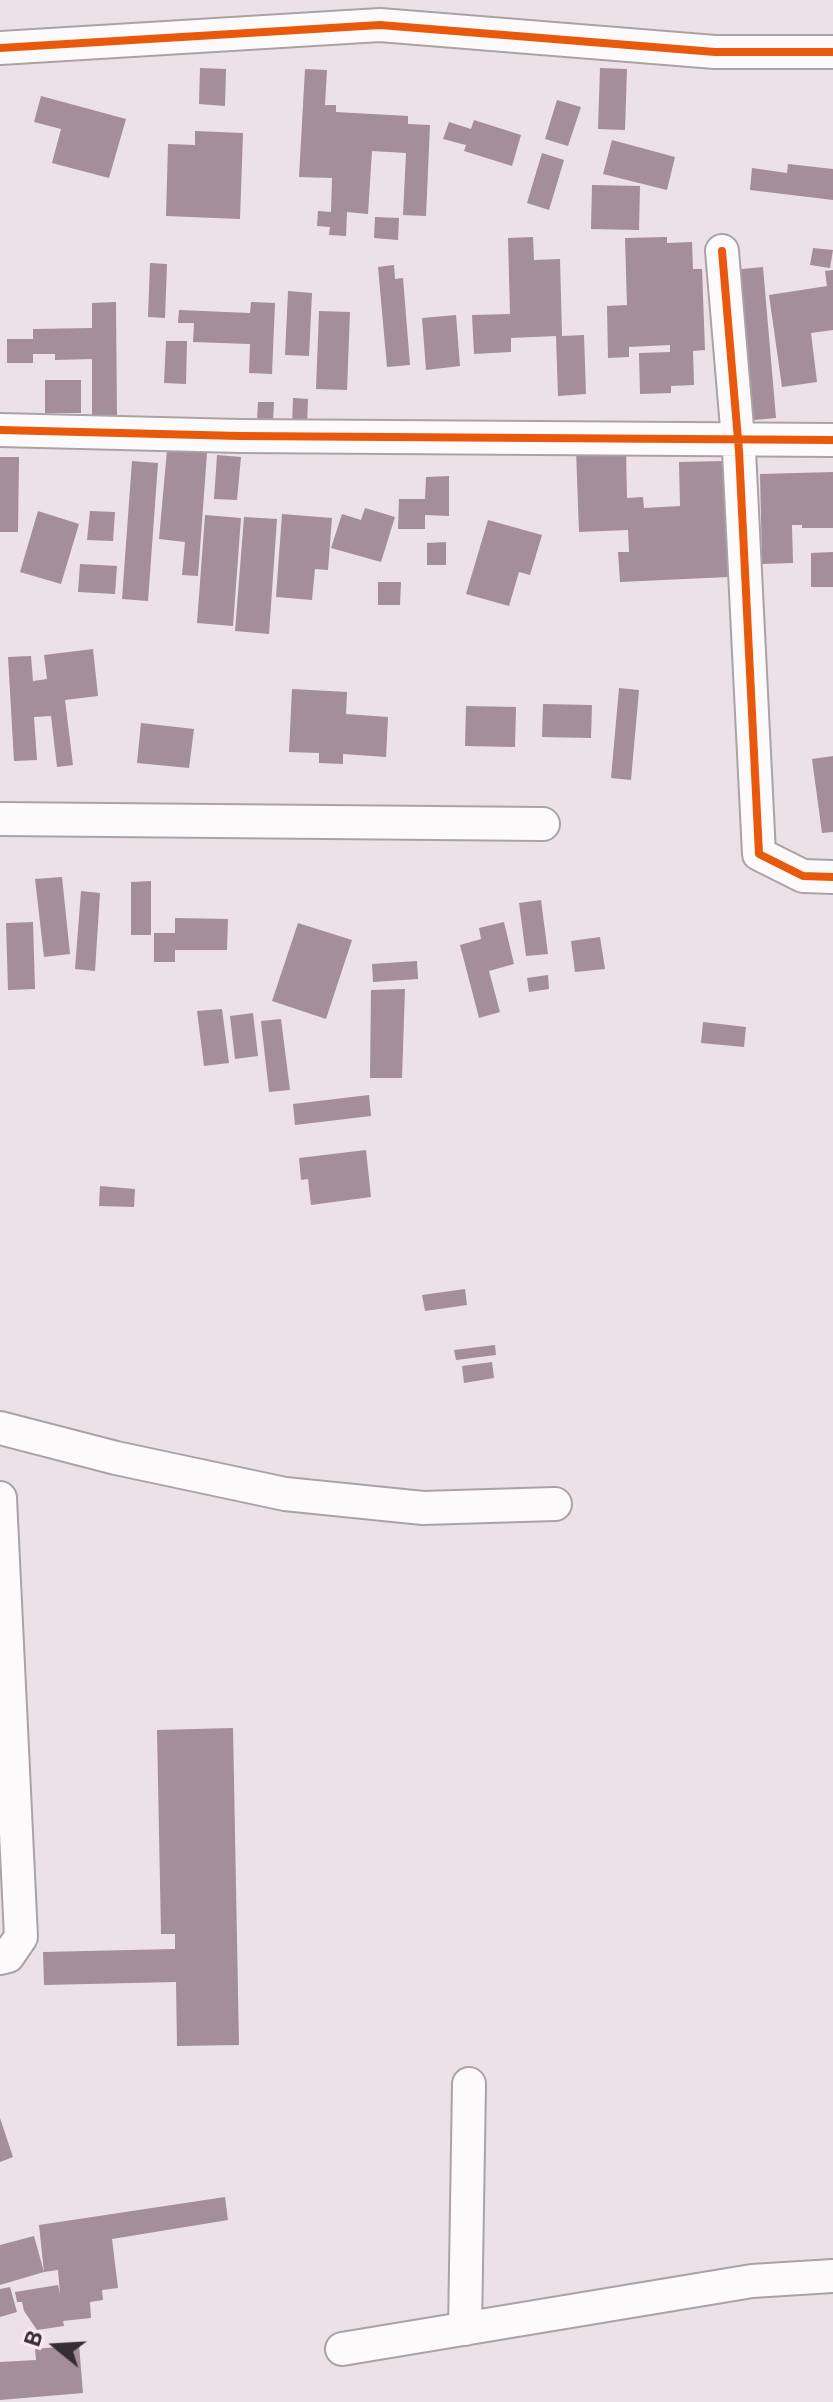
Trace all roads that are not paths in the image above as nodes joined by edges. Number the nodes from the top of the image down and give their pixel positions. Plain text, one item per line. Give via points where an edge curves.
1 (0, 48) edge
2 (833, 52) edge
3 (722, 251) dead end
4 (0, 430) edge
5 (738, 439) junction
6 (833, 440) edge
7 (0, 819) edge
8 (543, 824) dead end
9 (833, 877) edge
10 (0, 1428) edge
11 (0, 1498) edge
12 (555, 1504) dead end
13 (0, 1958) edge
14 (469, 2084) dead end
15 (833, 2276) edge
16 (465, 2329) junction
17 (342, 2349) dead end

1 - 2 street via 380,25 715,52
3 - 5 street
4 - 5 street
5 - 6 street
5 - 9 street via 759,854 803,876
7 - 8 street
10 - 12 street via 285,1494 423,1508
11 - 13 street via 21,1937 8,1956
14 - 16 street
15 - 16 street via 752,2281
16 - 17 street

